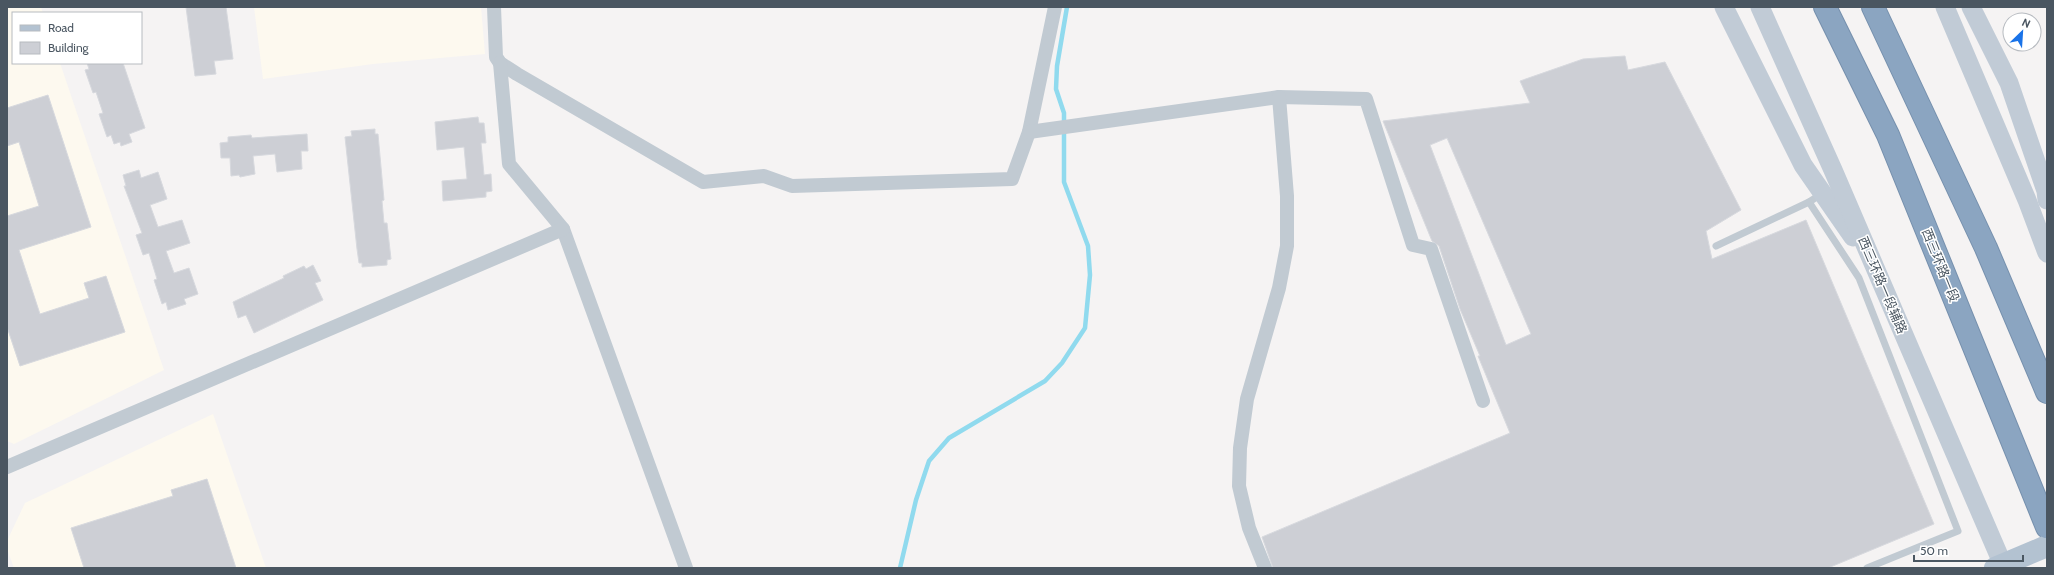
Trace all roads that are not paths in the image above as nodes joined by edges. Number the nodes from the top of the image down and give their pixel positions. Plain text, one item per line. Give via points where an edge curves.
1 (494, 7) edge
2 (1055, 7) edge
3 (1724, 7) edge
4 (1760, 7) edge
5 (1825, 7) edge
6 (1873, 7) edge
7 (1945, 7) edge
8 (1971, 7) edge
9 (500, 63) junction
10 (1279, 97) junction
11 (1029, 132) junction
12 (1816, 198) junction
13 (2047, 200) edge
14 (563, 229) junction
15 (1716, 246) dead end
16 (2047, 253) edge
17 (1877, 272) junction
18 (2047, 392) edge
19 (1483, 400) dead end
20 (7, 467) edge
21 (2047, 527) edge
22 (2047, 546) edge
23 (2001, 567) edge
24 (686, 568) edge
25 (1265, 568) edge
26 (1867, 568) edge

1 - 9 street via 496,57
2 - 11 street
3 - 12 main road via 1803,165
4 - 17 main road, 西三环路一段辅路
5 - 21 highway, 西三环路一段 via 1888,135
6 - 18 highway via 1986,248
7 - 16 main road
8 - 13 main road via 2008,83
9 - 11 street via 703,182 764,176 792,186 1012,178
9 - 14 street via 510,164
10 - 11 street
10 - 19 street via 1366,99 1413,245 1431,249
10 - 25 street via 1287,196 1287,246 1279,288 1247,399 1240,448 1239,486 1249,528
12 - 15 lane
12 - 17 main road
12 - 26 lane via 1859,278 1958,531
14 - 20 street
14 - 24 street
17 - 23 main road, 西三环路一段辅路
22 - 23 main road

